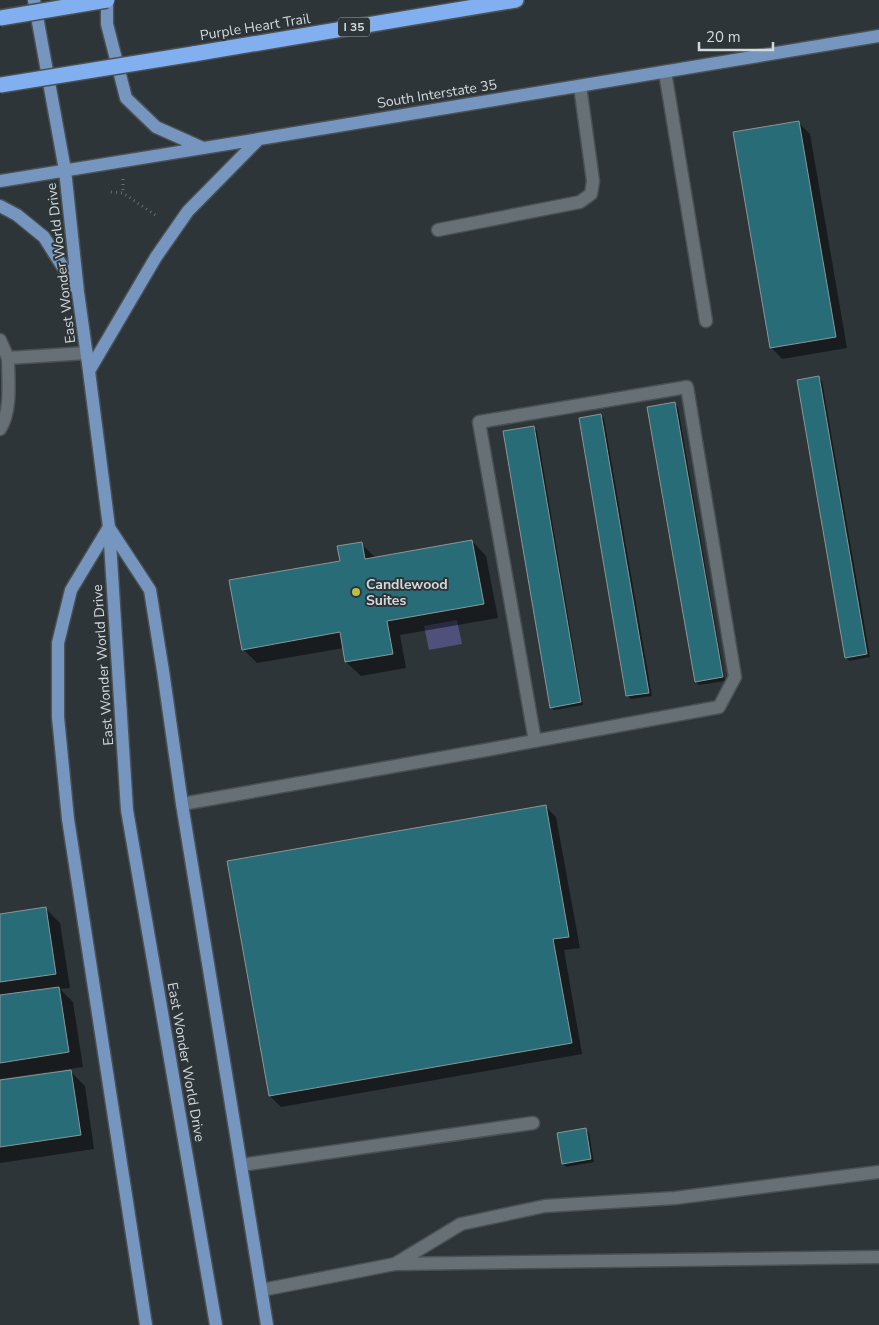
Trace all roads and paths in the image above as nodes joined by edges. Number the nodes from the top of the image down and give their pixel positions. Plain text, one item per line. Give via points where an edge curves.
1 (34, 0) edge
2 (107, 0) edge
3 (516, 0) edge
4 (0, 18) edge
5 (879, 36) edge
6 (665, 72) junction
7 (0, 85) edge
8 (580, 86) junction
9 (259, 139) junction
10 (203, 148) junction
11 (65, 170) junction
12 (123, 179) dead end
13 (0, 180) edge
14 (111, 192) dead end
15 (123, 193) junction
16 (0, 206) edge
17 (158, 217) dead end
18 (438, 230) dead end
19 (78, 292) junction
20 (706, 321) dead end
21 (0, 340) edge
22 (87, 353) junction
23 (8, 358) junction
24 (90, 371) junction
25 (0, 429) edge
26 (108, 527) junction
27 (535, 742) junction
28 (182, 804) junction
29 (533, 1123) dead end
30 (241, 1165) junction
31 (879, 1172) edge
32 (879, 1257) edge
33 (395, 1264) junction
34 (262, 1290) junction
35 (146, 1325) edge
36 (216, 1325) edge
37 (267, 1325) edge

1 - 11 main road, East Wonder World Drive
2 - 4 highway, bridge
2 - 10 main road via 107,24 126,98 156,127
3 - 7 highway, Purple Heart Trail / I 35, bridge
5 - 6 main road, South Interstate 35
6 - 8 main road, South Interstate 35
6 - 20 lane
8 - 9 main road, South Interstate 35
8 - 18 lane via 593,181 591,194 580,202
9 - 10 main road, South Interstate 35
9 - 24 main road via 188,211 156,257
10 - 11 main road, South Interstate 35
11 - 13 main road, South Interstate 35
11 - 19 main road, East Wonder World Drive
12 - 15 path
14 - 15 path
15 - 17 path
16 - 19 main road via 44,237
19 - 22 main road, East Wonder World Drive
21 - 23 lane
22 - 23 lane
22 - 24 main road, East Wonder World Drive
23 - 25 lane via 7,408
24 - 26 main road, East Wonder World Drive
26 - 28 main road via 150,590
26 - 35 main road via 71,590 58,644 58,717 68,819
26 - 36 main road, East Wonder World Drive via 127,810
27 - 27 lane via 719,708 735,676 687,387 479,422
27 - 28 lane
28 - 30 main road
29 - 30 lane
30 - 34 main road
31 - 33 lane via 675,1198 545,1206 461,1224
32 - 33 lane
33 - 34 lane
34 - 37 main road

